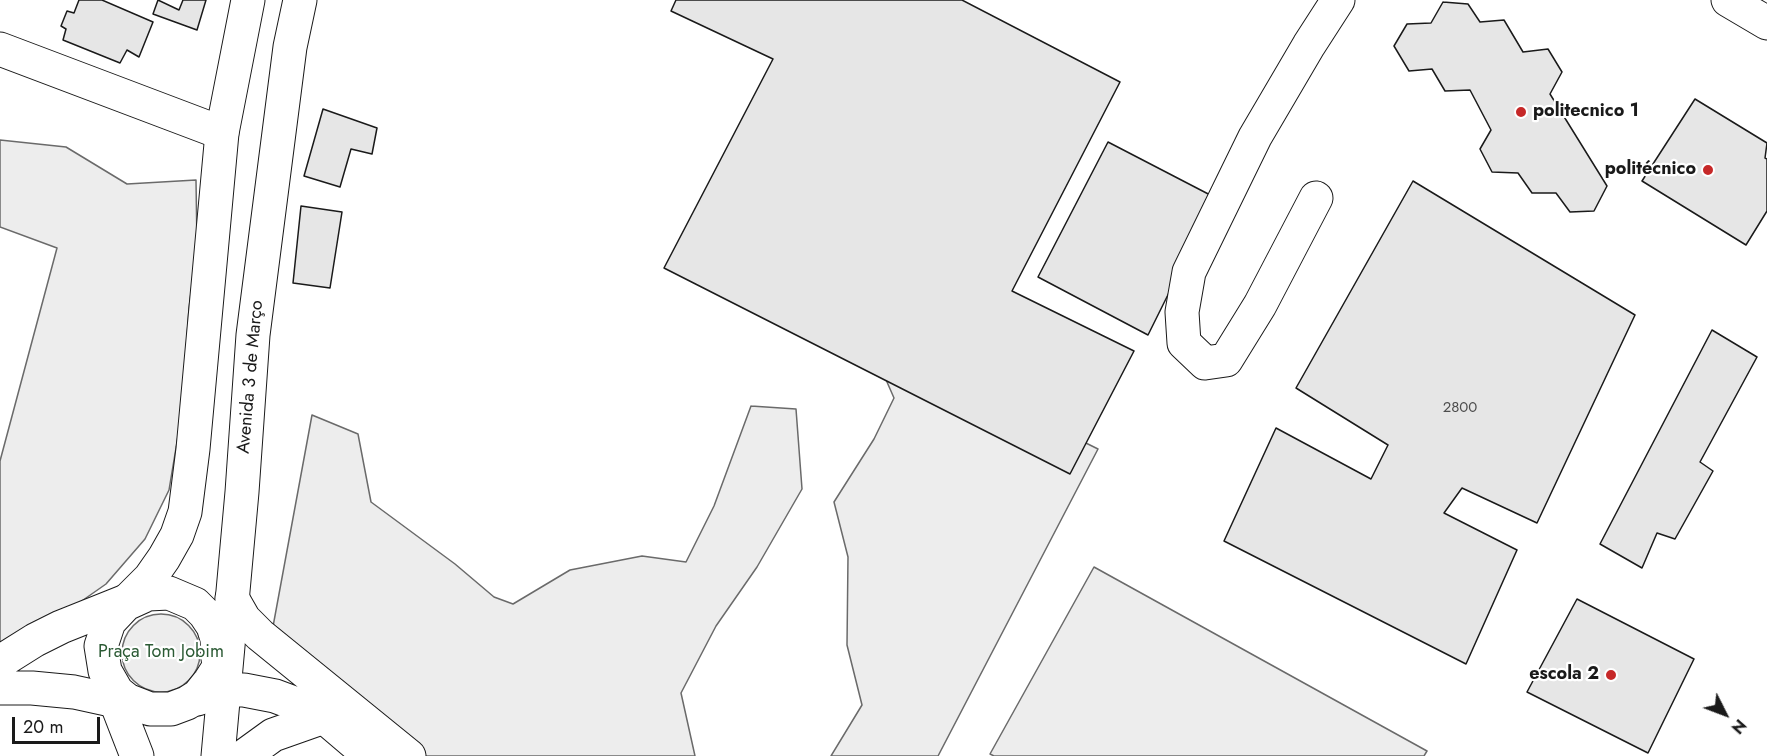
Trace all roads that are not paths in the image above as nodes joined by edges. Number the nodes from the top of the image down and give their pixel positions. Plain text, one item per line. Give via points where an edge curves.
1 (248, 0) edge
2 (300, 0) edge
3 (1338, 0) edge
4 (1728, 0) edge
5 (1767, 24) edge
6 (0, 49) edge
7 (222, 133) junction
8 (1316, 198) dead end
9 (232, 598) junction
10 (125, 604) junction
11 (0, 663) edge
12 (0, 688) edge
13 (209, 690) junction
14 (74, 692) junction
15 (127, 704) junction
16 (324, 717) junction
17 (135, 749) edge
18 (218, 756) edge
19 (244, 756) edge
20 (370, 756) edge
21 (409, 756) edge

1 - 7 main road
2 - 9 main road, Avenida 3 de Março via 290,47 253,335
3 - 8 main road via 1255,137 1189,272 1182,312 1184,343 1205,363 1226,360 1260,305
4 - 5 main road
6 - 7 main road
7 - 10 main road via 185,512 164,558
9 - 13 main road, Avenida 3 de Março via 228,652
9 - 21 main road via 244,619 260,635
10 - 11 main road via 61,627
10 - 13 main road via 155,592 169,593 195,604 205,614 217,639 216,668
10 - 15 main road via 109,622 102,640 102,659 105,671
12 - 14 main road
13 - 15 main road via 171,709 150,710
13 - 16 main road via 244,690 275,696
13 - 18 main road, Avenida 3 de Março
14 - 15 main road
14 - 17 main road via 117,722
15 - 17 main road
16 - 19 main road via 273,735
16 - 20 main road

